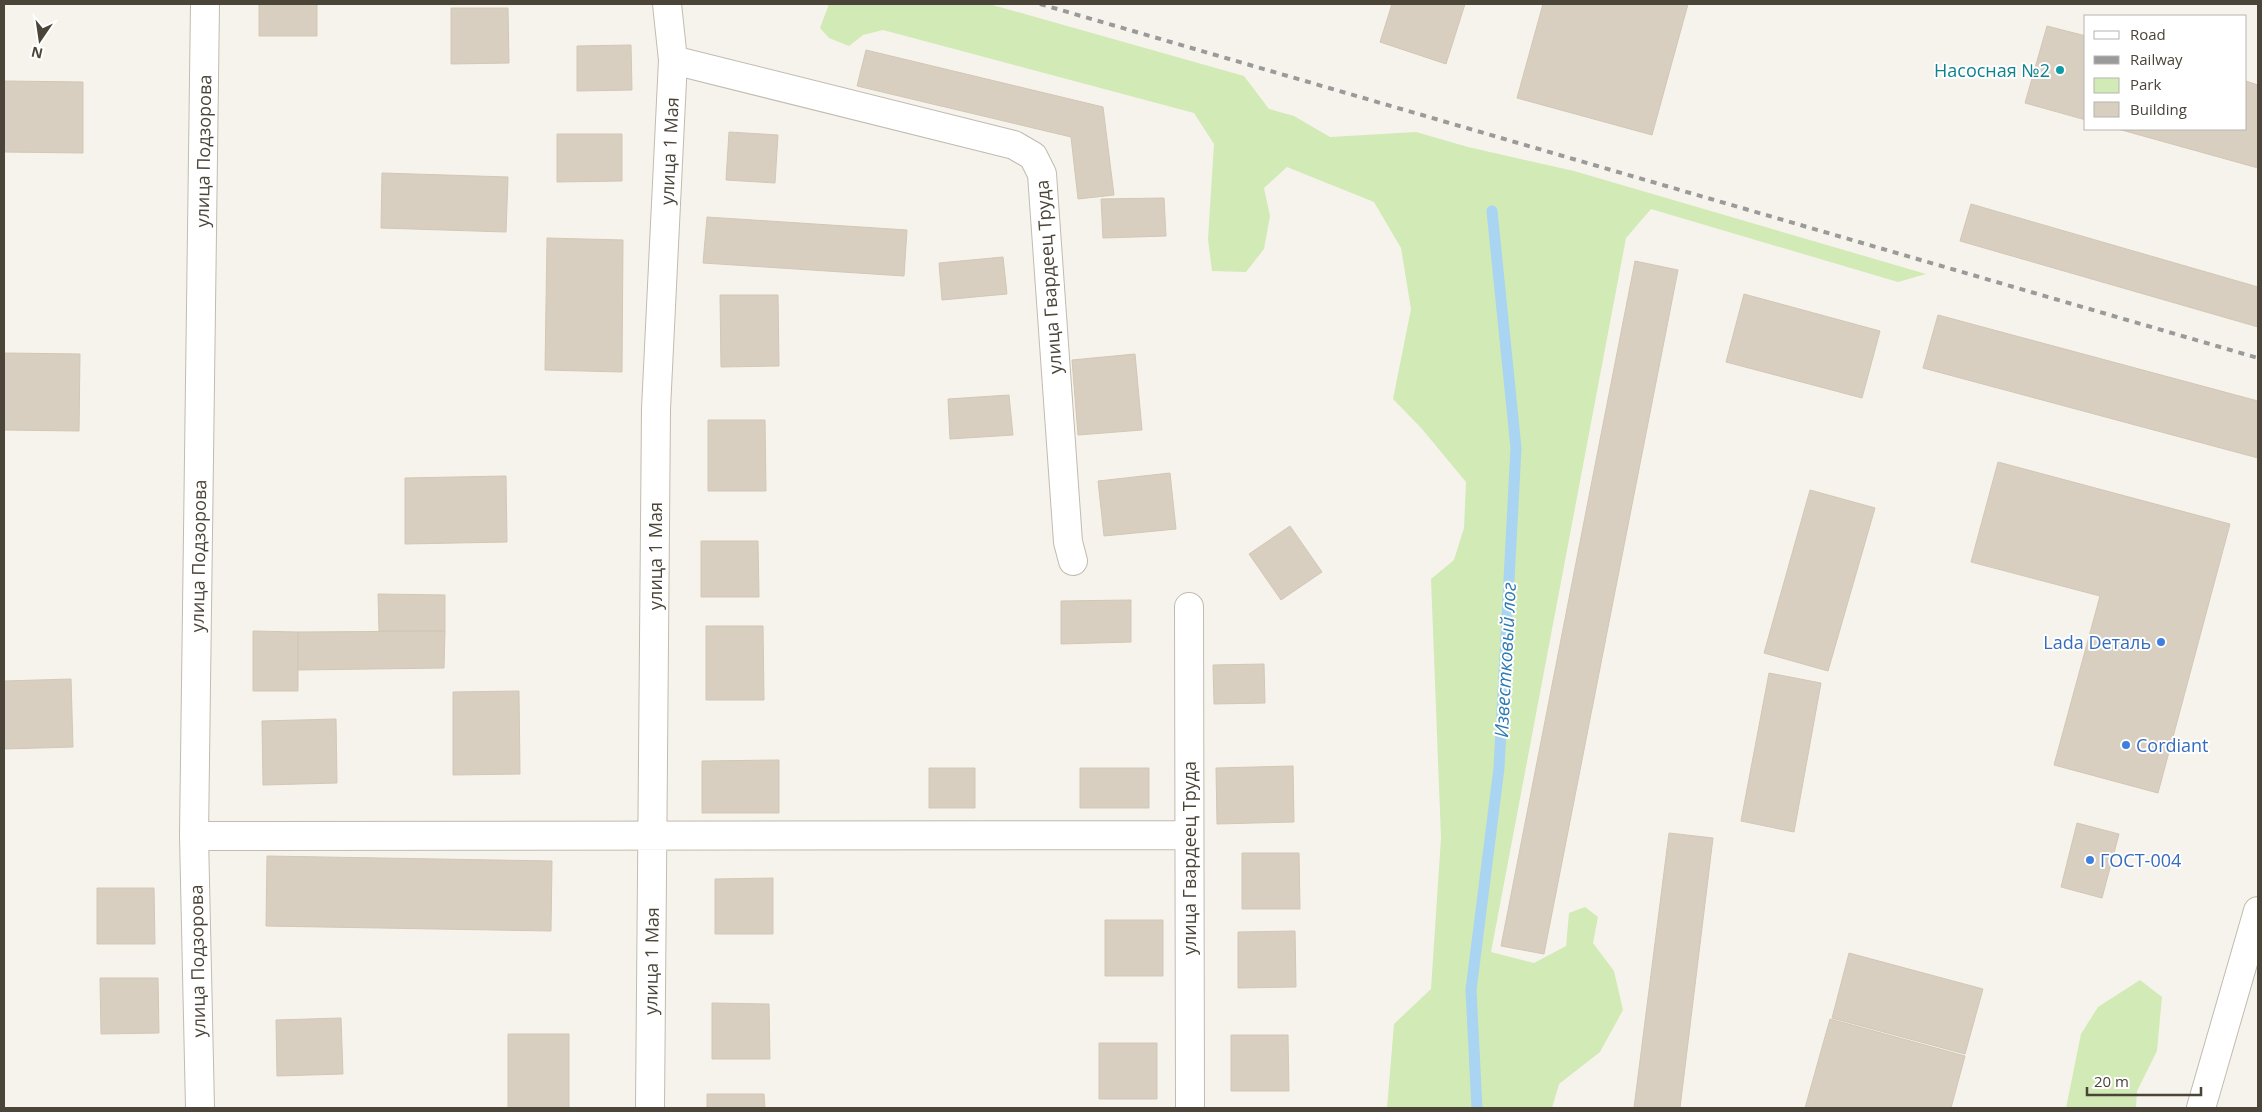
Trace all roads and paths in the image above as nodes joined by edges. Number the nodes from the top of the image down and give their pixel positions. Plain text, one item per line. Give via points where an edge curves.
1 (206, 4) edge
2 (667, 4) edge
3 (674, 60) junction
4 (1073, 561) dead end
5 (1189, 607) dead end
6 (1189, 835) junction
7 (194, 836) junction
8 (652, 836) junction
9 (2258, 911) edge
10 (200, 1108) edge
11 (650, 1108) edge
12 (1190, 1108) edge
13 (2201, 1108) edge

1 - 7 street, улица Подзорова
2 - 3 street, улица 1 Мая
3 - 4 street, улица Гвардеец Труда via 1014,145 1033,156 1042,174 1068,542
3 - 8 street, улица 1 Мая via 656,409
5 - 6 street, улица Гвардеец Труда
6 - 8 street
6 - 12 street, улица Гвардеец Труда
7 - 8 street
7 - 10 street, улица Подзорова
8 - 11 street, улица 1 Мая
9 - 13 street

